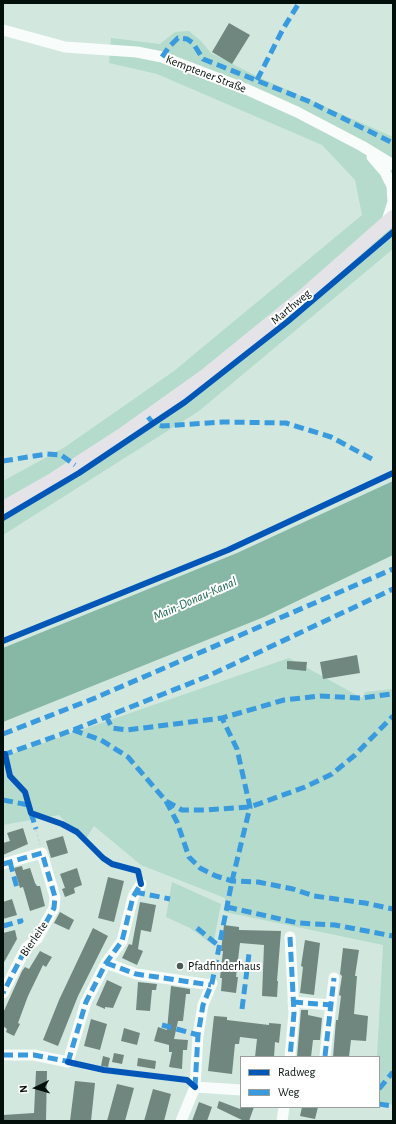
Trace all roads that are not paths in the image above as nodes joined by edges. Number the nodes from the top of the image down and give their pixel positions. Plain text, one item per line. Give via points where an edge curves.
1 (3, 30) edge
2 (362, 146) junction
3 (393, 165) edge
4 (390, 220) edge
5 (3, 508) edge
6 (3, 864) edge
7 (141, 884) dead end
8 (290, 937) dead end
9 (106, 963) junction
10 (334, 978) dead end
11 (3, 993) edge
12 (293, 1002) junction
13 (331, 1006) junction
14 (3, 1055) edge
15 (290, 1056) edge
16 (325, 1056) dead end
17 (195, 1087) junction
18 (240, 1090) edge
19 (284, 1108) edge
20 (181, 1121) edge
21 (282, 1121) edge

1 - 2 street, Kemptener Straße via 65,47 137,52 162,57 276,102
2 - 3 street, Kemptener Straße
2 - 4 street via 385,172 392,186
4 - 5 main road, Marthweg via 280,316 200,380 122,435
6 - 11 street, Bierleite via 42,852 55,897 54,908 37,939 26,948
7 - 9 street via 133,897 122,941
8 - 12 street
9 - 14 street via 86,1002 68,1062 34,1055
9 - 17 street via 136,974 211,984 203,1005
10 - 13 street
12 - 13 street
12 - 15 street
13 - 16 street
17 - 18 street
17 - 20 street
19 - 21 street

